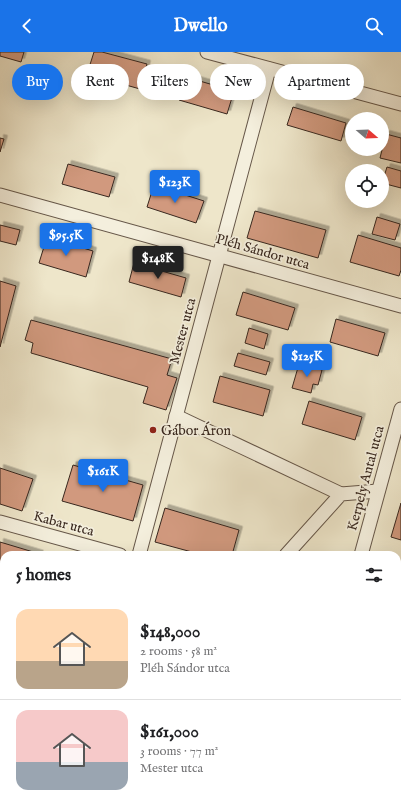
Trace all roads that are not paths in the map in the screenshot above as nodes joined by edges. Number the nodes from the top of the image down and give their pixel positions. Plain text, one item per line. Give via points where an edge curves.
1 (207, 52) edge
2 (269, 69) junction
3 (401, 103) edge
4 (0, 195) edge
5 (219, 256) junction
6 (401, 306) edge
7 (401, 409) edge
8 (176, 416) junction
9 (398, 430) edge
10 (378, 492) junction
11 (341, 494) junction
12 (0, 522) edge
13 (105, 551) edge
14 (140, 551) edge
15 (290, 551) edge
16 (362, 551) edge

1 - 2 street
2 - 3 street
2 - 5 street, Mester utca
4 - 5 street, Pléh Sándor utca
5 - 6 street, Pléh Sándor utca
5 - 8 street, Mester utca
7 - 9 street, Kerpely Antal utca
8 - 11 street
8 - 14 street, Mester utca
9 - 10 street, Kerpely Antal utca
10 - 11 street
10 - 16 street, Kerpely Antal utca
11 - 15 street
12 - 13 street, Kabar utca

